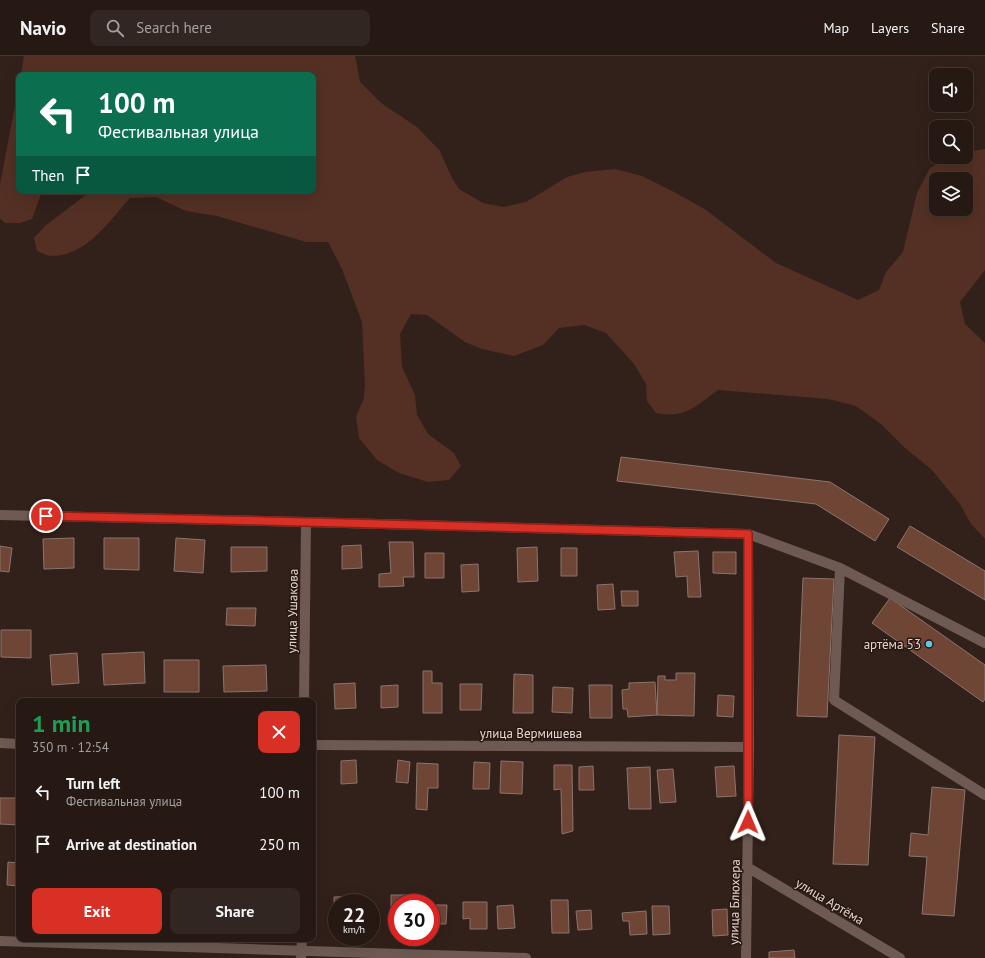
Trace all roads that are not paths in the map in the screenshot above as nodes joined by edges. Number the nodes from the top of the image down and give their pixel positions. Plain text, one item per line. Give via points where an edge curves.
1 (0, 516) edge
2 (306, 522) junction
3 (748, 534) junction
4 (840, 568) junction
5 (985, 643) edge
6 (304, 698) edge
7 (0, 744) edge
8 (16, 744) edge
9 (316, 745) edge
10 (749, 747) junction
11 (985, 795) edge
12 (748, 867) junction
13 (0, 941) edge
14 (16, 942) edge
15 (22, 942) edge
16 (302, 942) edge
17 (301, 955) edge
18 (526, 958) edge
19 (746, 958) edge
20 (900, 958) edge

1 - 2 street
2 - 3 street
2 - 6 street, улица Ушакова
3 - 4 street
3 - 10 street, улица Блюхера
4 - 5 street
4 - 11 street via 834,700
7 - 8 street
9 - 10 street, улица Вермишева
10 - 12 street, улица Блюхера
12 - 19 street, улица Блюхера
12 - 20 street, улица Артёма
13 - 14 street
15 - 17 street
16 - 17 street
17 - 18 street

